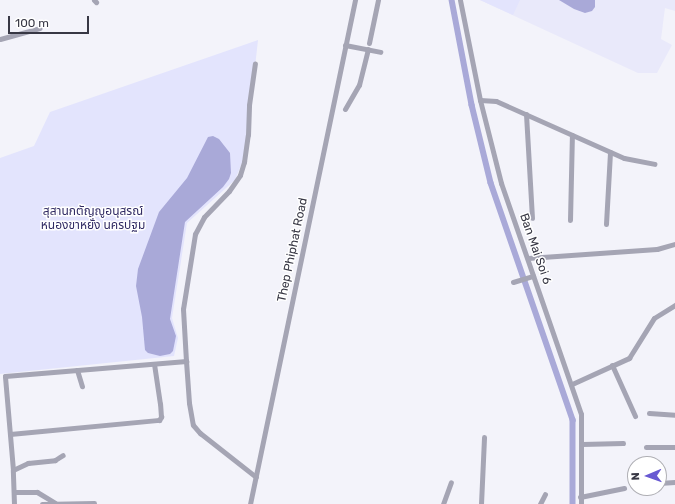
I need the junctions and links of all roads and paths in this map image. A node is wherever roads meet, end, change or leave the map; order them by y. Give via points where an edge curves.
1 (355, 0) edge
2 (378, 0) edge
3 (460, 0) edge
4 (40, 28) dead end
5 (0, 39) edge
6 (369, 43) dead end
7 (346, 45) junction
8 (368, 49) junction
9 (380, 52) dead end
10 (254, 63) dead end
11 (480, 100) junction
12 (345, 109) dead end
13 (526, 114) junction
14 (572, 135) junction
15 (610, 152) junction
16 (654, 164) dead end
17 (532, 218) dead end
18 (570, 220) dead end
19 (606, 224) dead end
20 (675, 244) edge
21 (528, 258) junction
22 (531, 276) junction
23 (513, 282) dead end
24 (675, 305) edge
25 (186, 361) junction
26 (154, 364) junction
27 (612, 365) junction
28 (77, 370) junction
29 (2, 376) edge
30 (572, 384) junction
31 (82, 386) dead end
32 (650, 413) dead end
33 (675, 415) edge
34 (635, 416) dead end
35 (10, 434) junction
36 (484, 437) dead end
37 (624, 443) dead end
38 (582, 444) junction
39 (646, 447) dead end
40 (675, 447) edge
41 (63, 455) dead end
42 (13, 470) junction
43 (256, 477) junction
44 (451, 482) dead end
45 (624, 488) dead end
46 (14, 492) junction
47 (545, 494) dead end
48 (580, 497) junction
49 (94, 503) edge
50 (14, 504) edge
51 (42, 504) edge
52 (56, 504) edge
53 (250, 504) edge
54 (443, 504) edge
55 (481, 504) edge
56 (540, 504) edge
57 (581, 504) edge

1 - 7 street, Thep Phiphat Road
2 - 6 street
3 - 11 street, Ban Mai Soi 6
4 - 5 street
7 - 8 street
7 - 43 street, Thep Phiphat Road
8 - 9 street
8 - 12 street via 359,85
10 - 25 street via 247,142 240,175 229,191 204,217 195,234 183,309
11 - 13 street via 496,101
11 - 21 street, Ban Mai Soi 6 via 501,183
13 - 14 street
13 - 17 street
14 - 15 street
14 - 18 street
15 - 16 street via 624,158
15 - 19 street
20 - 21 street via 657,249
21 - 22 street, Ban Mai Soi 6
22 - 23 street
22 - 30 street, Ban Mai Soi 6
24 - 27 street via 654,318 629,358
25 - 26 street
25 - 43 street via 189,408 193,425
26 - 28 street
26 - 35 street via 160,404 159,420
27 - 30 street
27 - 34 street
28 - 29 street
28 - 31 street
29 - 35 street
30 - 38 street, Ban Mai Soi 6 via 581,414
32 - 33 street
35 - 42 street
36 - 55 street
37 - 38 street
38 - 48 street, Ban Mai Soi 6
39 - 40 street
41 - 42 street via 55,460 28,463
42 - 46 street
43 - 53 street, Thep Phiphat Road
44 - 54 street
45 - 48 street
46 - 50 street
46 - 52 street via 37,492
47 - 56 street
48 - 57 street, Ban Mai Soi 6
49 - 52 street
51 - 52 street

